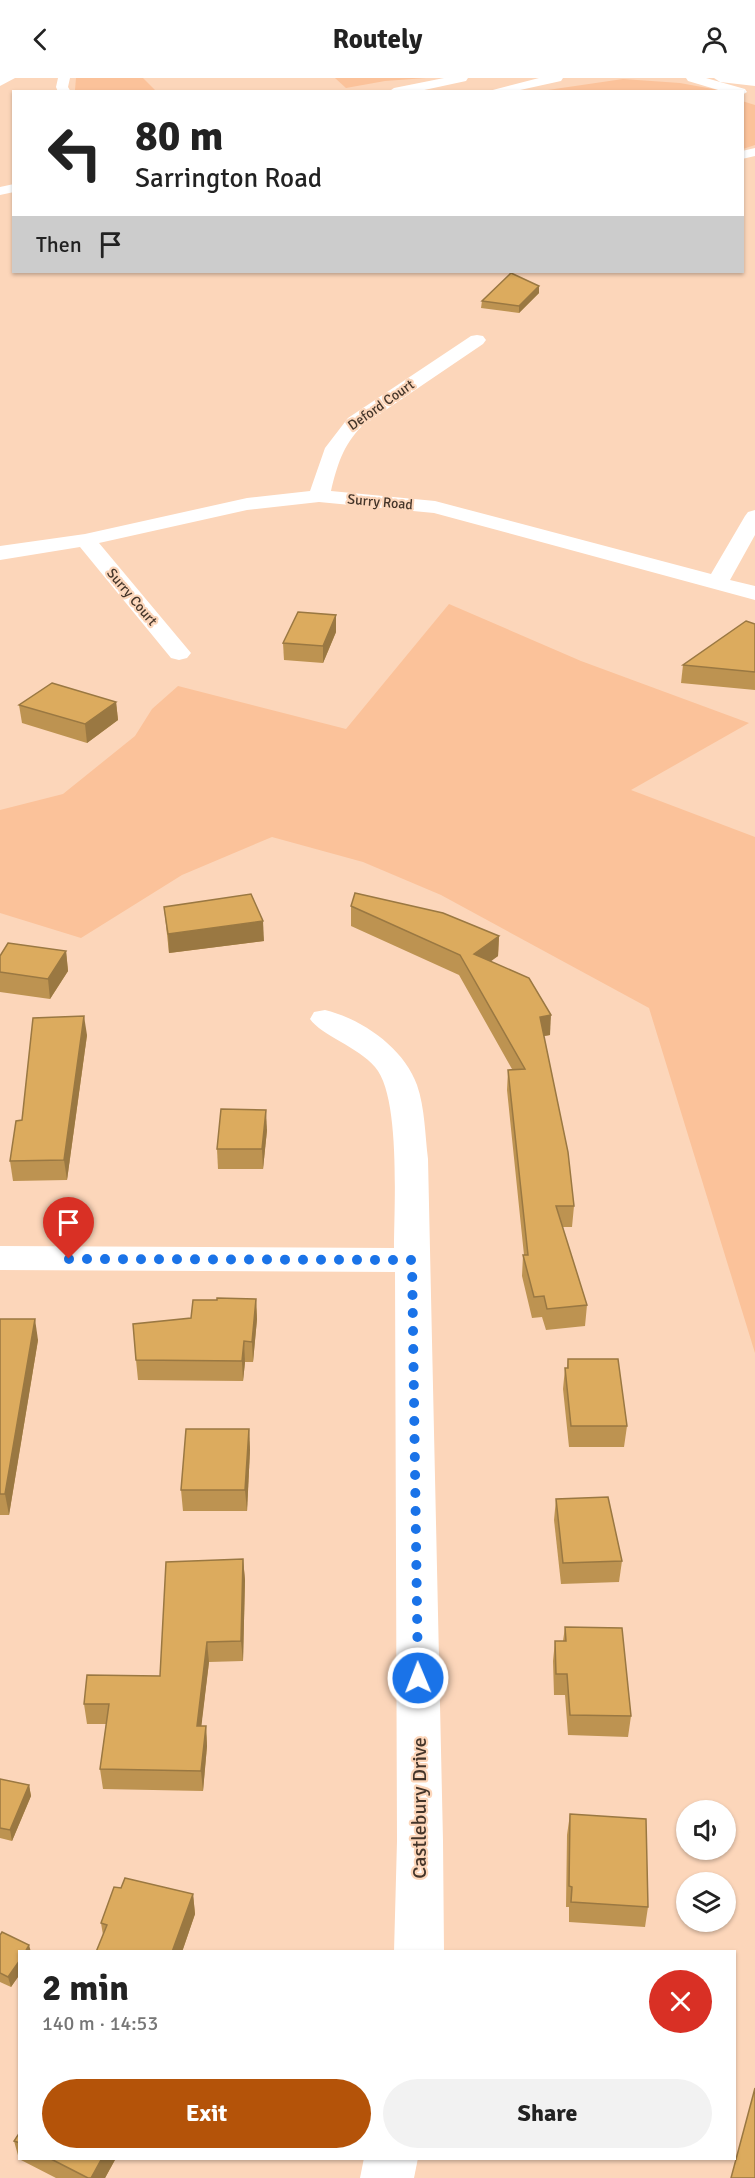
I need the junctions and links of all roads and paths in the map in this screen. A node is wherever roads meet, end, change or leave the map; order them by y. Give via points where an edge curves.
1 (9, 78) edge
2 (462, 78) edge
3 (557, 78) edge
4 (692, 78) edge
5 (720, 78) edge
6 (0, 82) edge
7 (404, 90) edge
8 (500, 90) edge
9 (523, 90) edge
10 (748, 90) edge
11 (477, 340) dead end
12 (319, 496) junction
13 (755, 516) edge
14 (85, 540) junction
15 (0, 553) edge
16 (718, 582) junction
17 (755, 593) edge
18 (179, 653) dead end
19 (325, 1019) dead end
20 (0, 1258) edge
21 (412, 1260) junction
22 (419, 1950) edge
23 (391, 2160) edge
24 (387, 2178) edge

1 - 6 main road
2 - 7 main road
3 - 8 main road
3 - 9 main road
4 - 10 main road
5 - 10 main road
11 - 12 main road, Deford Court via 354,422 332,448
12 - 14 main road, Surry Road via 247,504
12 - 16 main road, Surry Road via 435,507
13 - 16 main road
14 - 15 main road, Surry Road
14 - 18 main road, Surry Court
16 - 17 main road, Surry Road
19 - 21 main road, Castlebury Drive via 360,1037 387,1061 400,1084 411,1159
20 - 21 main road
21 - 22 main road, Castlebury Drive
23 - 24 main road

